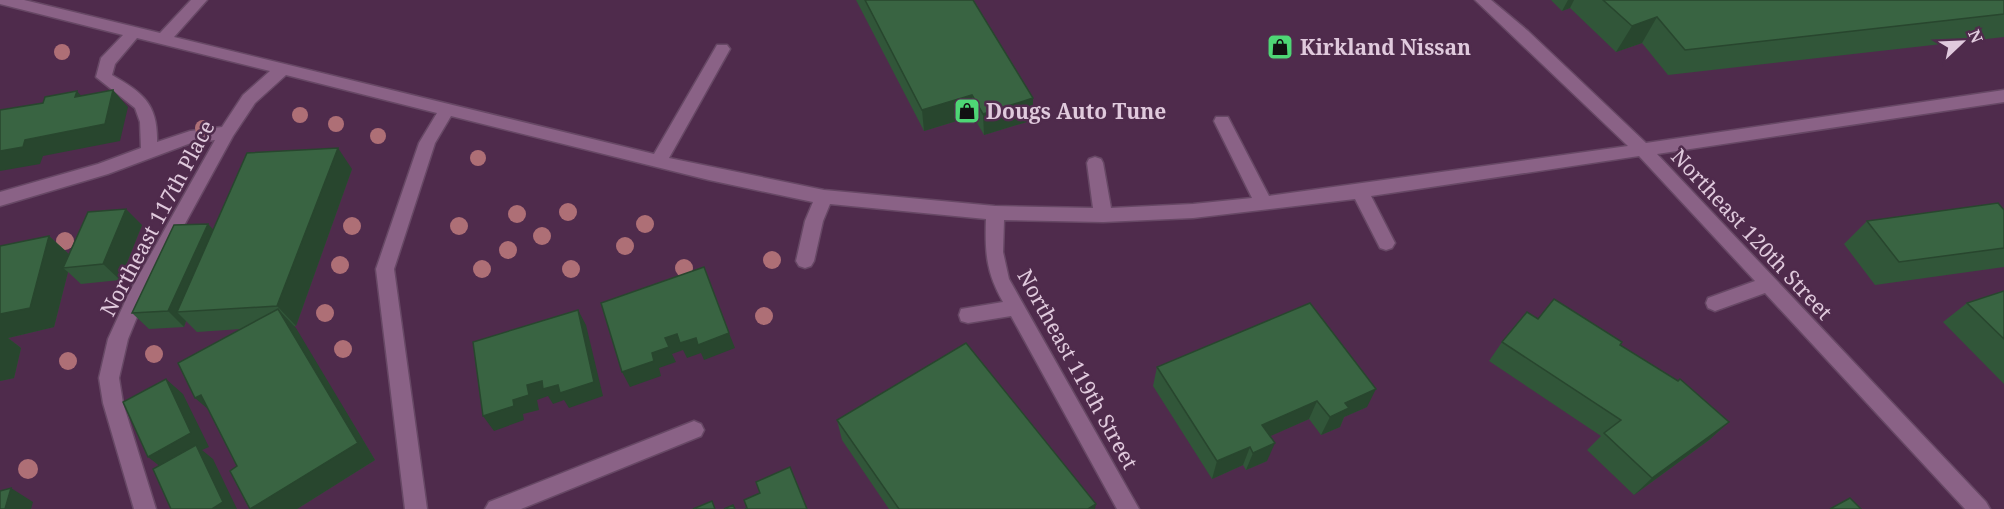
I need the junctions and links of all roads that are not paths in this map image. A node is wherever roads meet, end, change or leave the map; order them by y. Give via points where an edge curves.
1 (200, 0) edge
2 (1482, 0) edge
3 (9, 1) edge
4 (0, 15) edge
5 (134, 32) junction
6 (162, 40) junction
7 (722, 50) dead end
8 (283, 69) junction
9 (2004, 96) edge
10 (447, 110) junction
11 (1222, 122) dead end
12 (227, 133) junction
13 (149, 151) junction
14 (1644, 151) junction
15 (658, 162) junction
16 (1095, 163) dead end
17 (1360, 191) junction
18 (824, 197) junction
19 (0, 200) edge
20 (1264, 204) junction
21 (995, 213) junction
22 (1103, 214) junction
23 (1386, 243) dead end
24 (805, 261) dead end
25 (1769, 284) junction
26 (1715, 303) dead end
27 (1015, 308) junction
28 (968, 315) dead end
29 (694, 430) dead end
30 (145, 509) edge
31 (416, 509) edge
32 (496, 509) edge
33 (1128, 509) edge
34 (1979, 509) edge

1 - 6 street
2 - 14 street, Northeast 120th Street
3 - 4 street
3 - 5 street
5 - 6 street
5 - 13 street via 107,62 104,77 137,97 147,114
6 - 8 street
7 - 15 street
8 - 10 street
8 - 12 street, Northeast 117th Place via 249,99
9 - 14 street
10 - 15 street
10 - 31 street via 427,142 385,269
11 - 20 street
12 - 13 street via 190,137
12 - 30 street, Northeast 117th Place via 138,293 118,339 109,378
13 - 19 street
14 - 17 street
14 - 25 street, Northeast 120th Street
15 - 18 street
16 - 22 street
17 - 20 street
17 - 23 street
18 - 21 street
18 - 24 street
20 - 22 street
21 - 22 street
21 - 27 street, Northeast 119th Street via 994,252 1000,280
25 - 26 street
25 - 34 street, Northeast 120th Street
27 - 28 street
27 - 33 street, Northeast 119th Street
29 - 32 street

